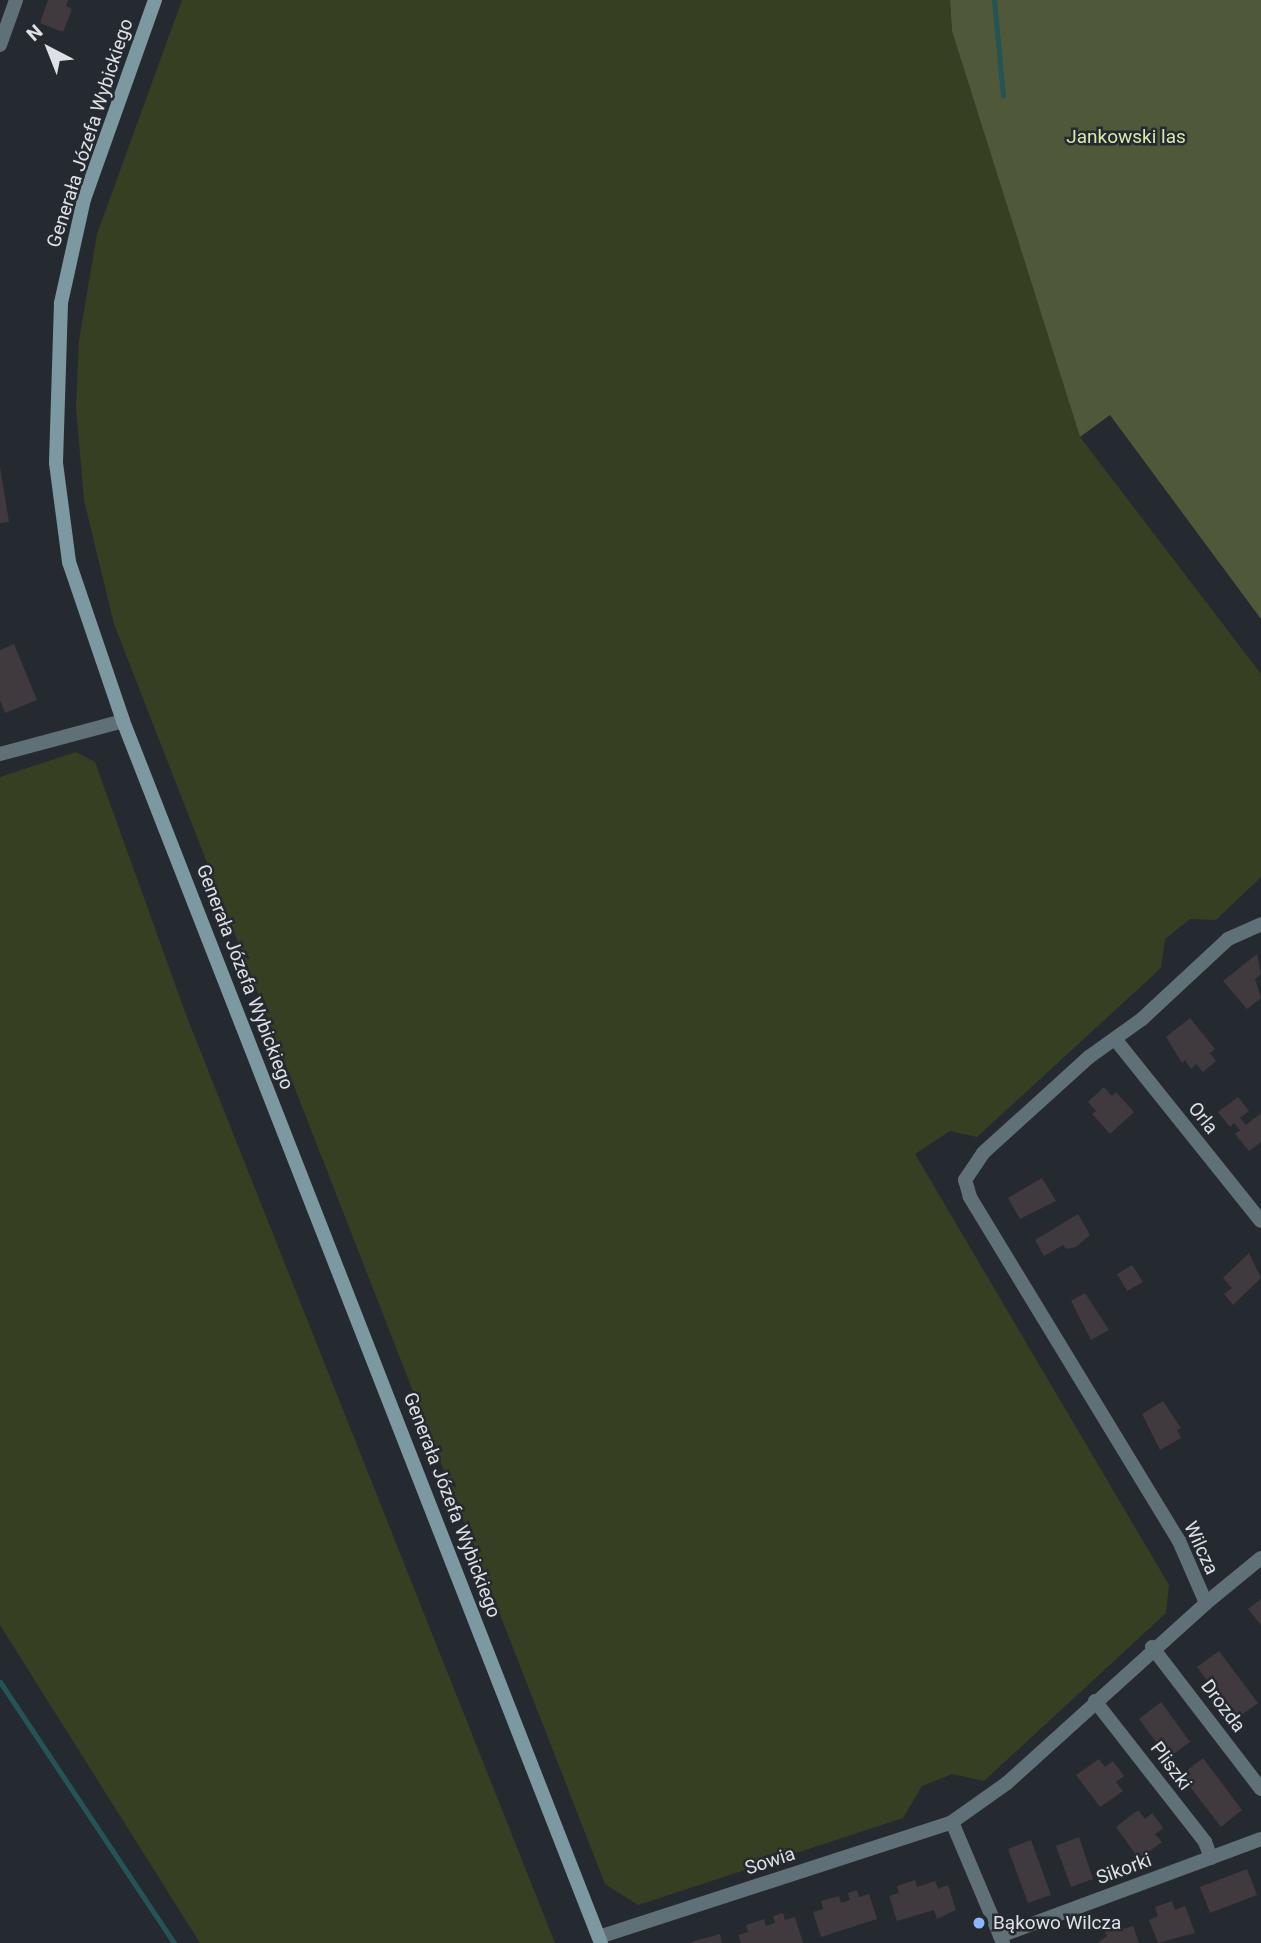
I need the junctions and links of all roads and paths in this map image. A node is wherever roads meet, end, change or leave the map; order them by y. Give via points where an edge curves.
1 (16, 0) edge
2 (155, 0) edge
3 (0, 45) edge
4 (123, 721) junction
5 (0, 754) edge
6 (1261, 924) edge
7 (1115, 1039) junction
8 (1261, 1221) edge
9 (1261, 1558) edge
10 (1206, 1602) junction
11 (1152, 1647) junction
12 (1095, 1700) junction
13 (1261, 1789) edge
14 (952, 1822) junction
15 (1261, 1839) edge
16 (1212, 1858) junction
17 (1001, 1939) edge
18 (600, 1940) edge

1 - 3 street
2 - 4 main road, Generała Józefa Wybickiego via 85,199 69,256 57,346 56,463 67,551
4 - 5 street
4 - 18 main road, Generała Józefa Wybickiego
6 - 7 street via 1228,939
7 - 8 street, Orla
7 - 10 street, Wilcza via 983,1153 965,1180 970,1197 1172,1529
9 - 10 street
10 - 11 street, Wilcza
11 - 12 street, Wilcza
11 - 13 street, Drozda
12 - 14 street, Wilcza via 1007,1783
12 - 16 street, Pliszki via 1205,1842
14 - 17 street
14 - 18 street, Sowia
15 - 16 street, Sikorki
16 - 17 street, Sikorki

